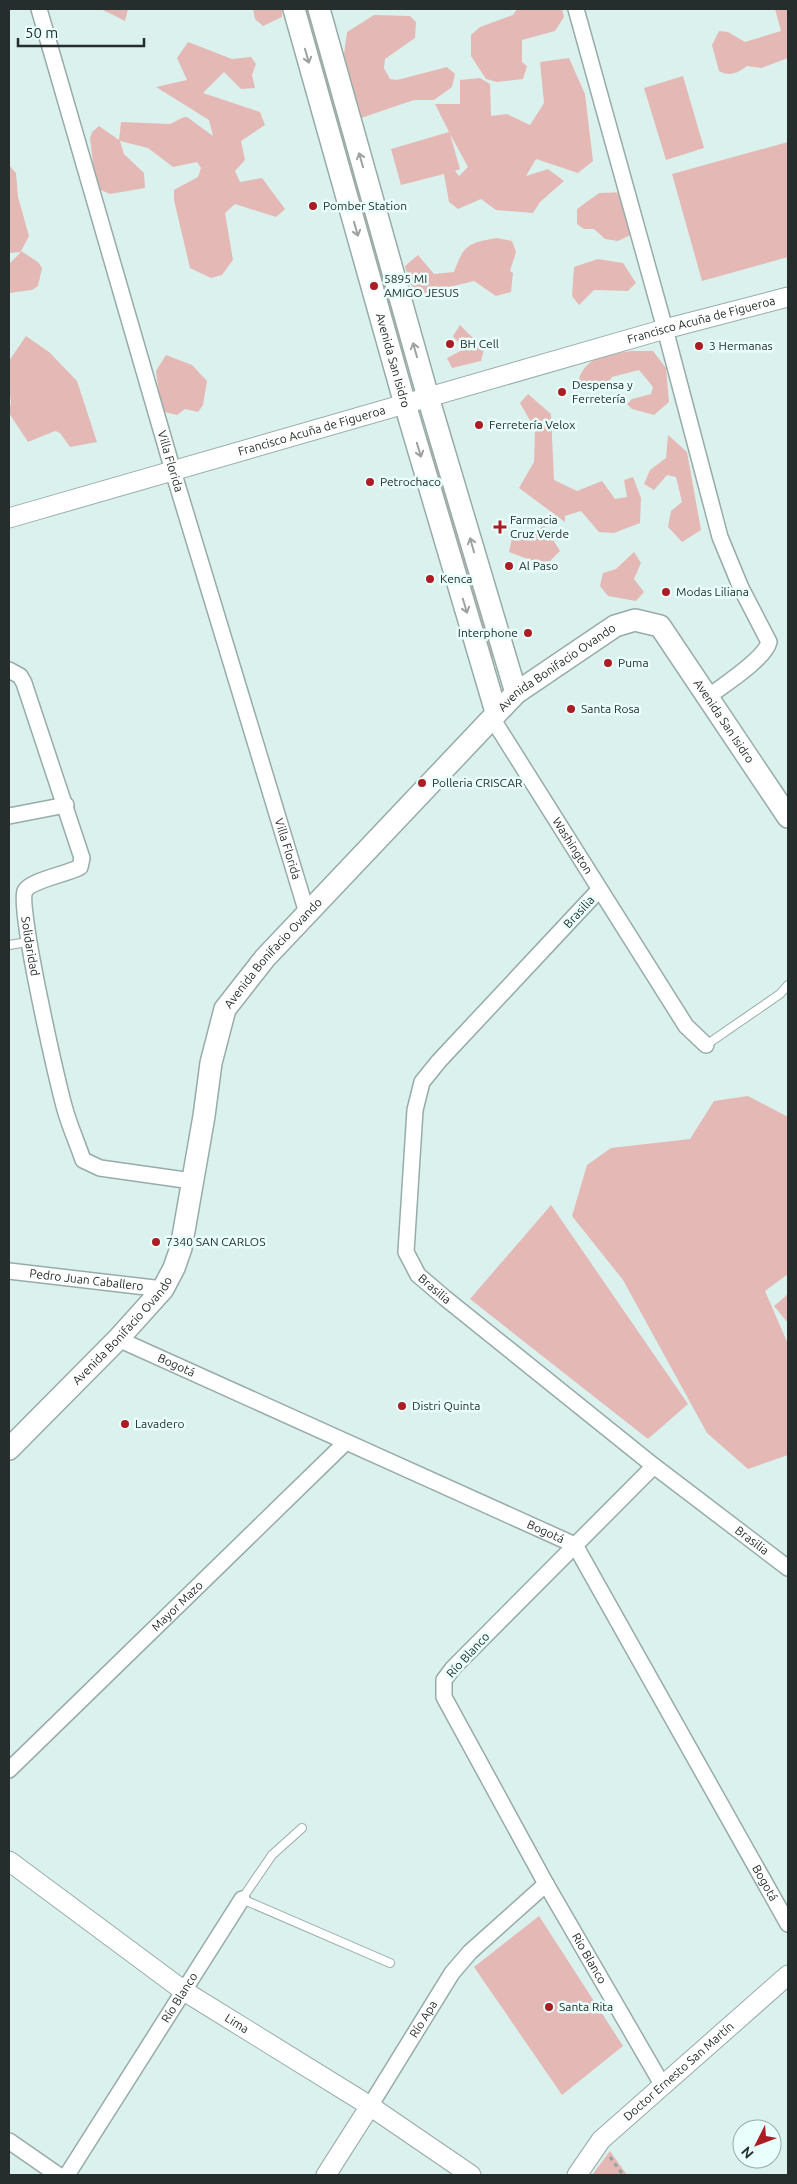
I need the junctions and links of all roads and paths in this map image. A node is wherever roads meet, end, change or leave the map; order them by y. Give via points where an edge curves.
1 (39, 9) edge
2 (294, 9) edge
3 (319, 9) edge
4 (576, 9) edge
5 (788, 297) edge
6 (665, 330) junction
7 (428, 397) junction
8 (405, 404) junction
9 (172, 471) junction
10 (9, 518) edge
11 (660, 626) joint
12 (9, 670) edge
13 (516, 692) junction
14 (708, 697) junction
15 (494, 715) junction
16 (66, 805) junction
17 (9, 816) edge
18 (788, 817) edge
19 (599, 890) junction
20 (307, 913) junction
21 (28, 942) junction
22 (9, 945) edge
23 (788, 985) edge
24 (706, 1045) joint
25 (192, 1181) junction
26 (9, 1271) edge
27 (163, 1289) junction
28 (118, 1339) junction
29 (346, 1442) junction
30 (9, 1449) edge
31 (654, 1466) junction
32 (575, 1545) junction
33 (788, 1568) edge
34 (9, 1770) edge
35 (302, 1828) dead end
36 (9, 1861) edge
37 (546, 1884) junction
38 (242, 1899) junction
39 (788, 1924) edge
40 (390, 1963) dead end
41 (788, 1975) edge
42 (184, 1991) junction
43 (663, 2086) junction
44 (370, 2106) junction
45 (9, 2141) edge
46 (605, 2163) dead end
47 (58, 2175) edge
48 (67, 2175) edge
49 (326, 2175) edge
50 (471, 2175) edge
51 (577, 2175) edge
52 (623, 2175) edge

1 - 9 street, Villa Florida
2 -> 8 main road, Avenida San Isidro
7 -> 3 main road, Avenida San Isidro
4 - 6 street
5 - 6 street, Francisco Acuña de Figueroa
6 - 7 street, Francisco Acuña de Figueroa
6 - 14 street via 720,537 741,588 769,642 766,650 755,660
7 - 8 street, Francisco Acuña de Figueroa
13 -> 7 main road, Avenida San Isidro
8 - 9 street, Francisco Acuña de Figueroa
8 -> 15 main road, Avenida San Isidro
9 - 10 street, Francisco Acuña de Figueroa
9 - 20 street, Villa Florida
11 - 13 main road, Avenida Bonifacio Ovando via 635,620 615,626
11 - 14 main road, Avenida San Isidro
12 - 16 street, Solidaridad via 20,676 24,683
13 - 15 main road, Avenida Bonifacio Ovando
14 - 18 main road, Avenida San Isidro
15 - 19 street, Washington
15 - 20 main road, Avenida Bonifacio Ovando
16 - 17 street
16 - 21 street, Solidaridad via 82,858 80,867 25,889 23,899
19 - 24 street, Washington via 686,1026
19 - 31 street, Brasilia via 422,1082 415,1110 406,1252 418,1275
20 - 25 main road, Avenida Bonifacio Ovando via 265,958 225,1009 211,1063
21 - 22 lane
21 - 25 street, Solidaridad via 64,1107 83,1160 100,1168
23 - 24 lane via 780,994
25 - 27 main road, Avenida Bonifacio Ovando via 180,1248
26 - 27 street, Pedro Juan Caballero
27 - 28 main road, Avenida Bonifacio Ovando
28 - 29 street, Bogotá
28 - 30 main road, Avenida Bonifacio Ovando
29 - 32 street, Bogotá
29 - 34 street, Mayor Mazo
31 - 32 street, Río Blanco
31 - 33 street, Brasilia
32 - 37 street, Río Blanco via 444,1680 444,1697
32 - 39 street, Bogotá
35 - 38 lane, Río Blanco via 272,1855
36 - 42 street, Lima
37 - 43 street, Rio Blanco
37 - 44 street, Río Apa via 470,1952 452,1973
38 - 40 lane
38 - 42 street, Río Blanco
41 - 43 street, Doctor Ernesto San Martín
42 - 44 street, Lima
42 - 48 street, Río Blanco
43 - 51 street, Doctor Ernesto San Martín via 601,2140
44 - 49 street, Río Apa
44 - 50 street, Lima
45 - 47 street
46 - 52 path via 610,2156

